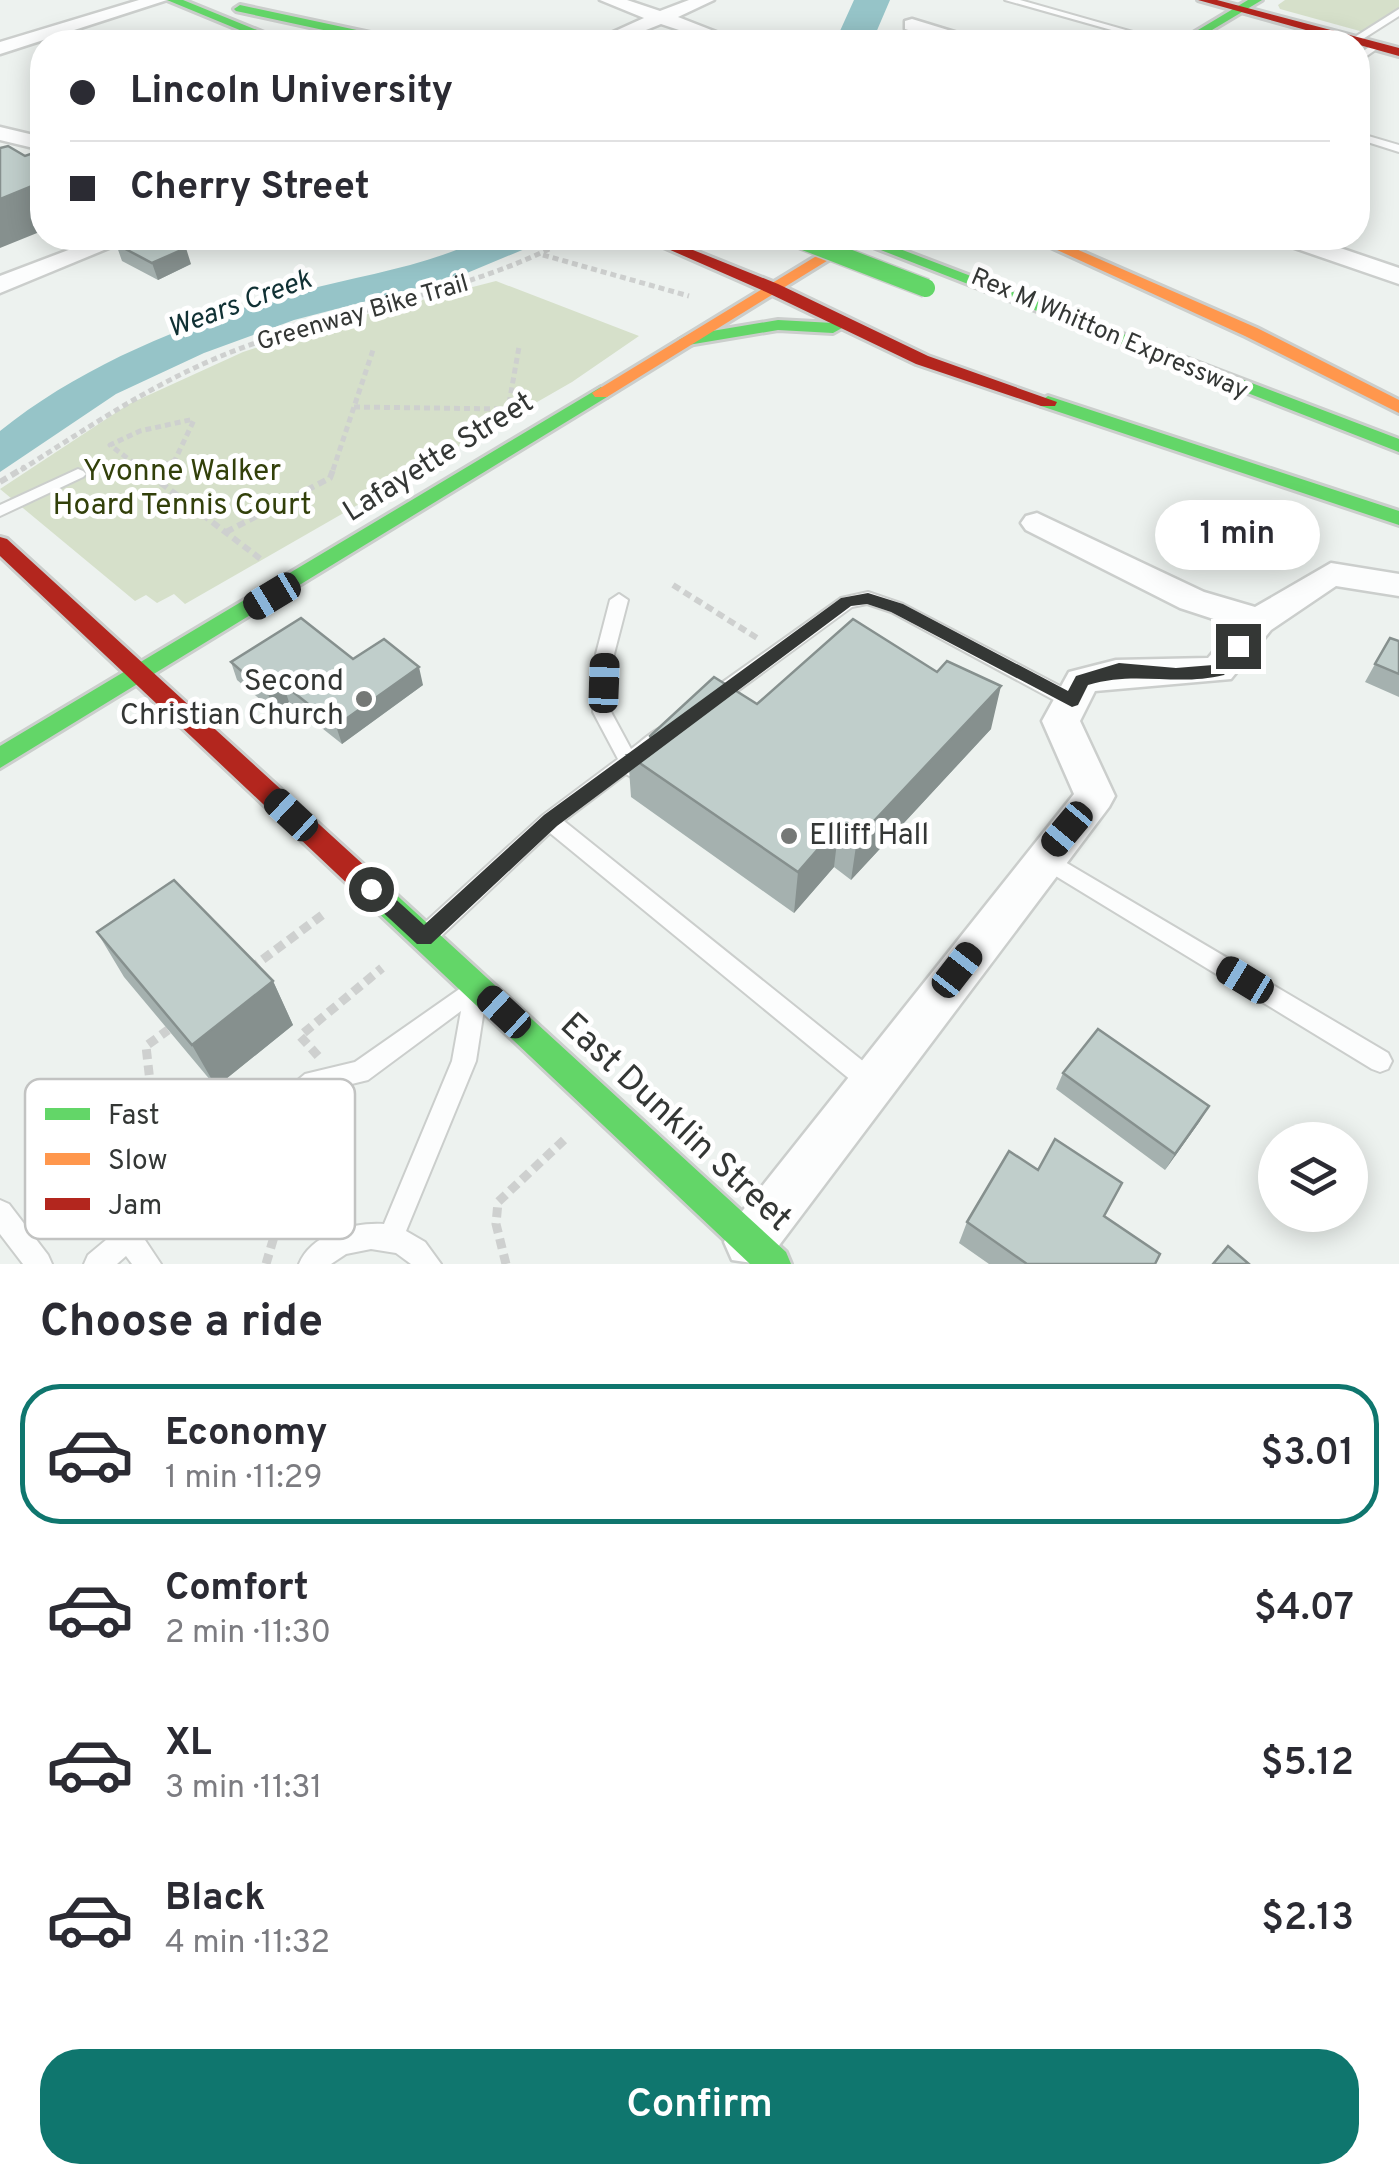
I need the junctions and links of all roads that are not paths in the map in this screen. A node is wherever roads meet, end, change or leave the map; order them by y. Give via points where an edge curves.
1 (158, 0) edge
2 (173, 0) edge
3 (610, 0) edge
4 (705, 0) edge
5 (1010, 0) edge
6 (1204, 0) edge
7 (229, 4) edge
8 (1248, 5) edge
9 (1399, 12) edge
10 (661, 18) junction
11 (912, 25) dead end
12 (59, 30) edge
13 (249, 30) edge
14 (299, 30) edge
15 (342, 30) edge
16 (630, 30) edge
17 (696, 30) edge
18 (928, 30) edge
19 (1119, 30) edge
20 (1205, 30) edge
21 (1315, 30) edge
22 (30, 39) edge
23 (1370, 41) edge
24 (0, 48) edge
25 (1370, 49) edge
26 (1399, 52) edge
27 (0, 133) edge
28 (1370, 140) edge
29 (30, 141) edge
30 (1399, 149) edge
31 (91, 250) edge
32 (670, 250) edge
33 (681, 250) edge
34 (827, 250) edge
35 (837, 250) edge
36 (890, 250) edge
37 (1068, 250) edge
38 (1324, 250) edge
39 (1399, 276) edge
40 (0, 285) edge
41 (772, 288) junction
42 (981, 311) dead end
43 (862, 334) junction
44 (688, 340) junction
45 (1399, 408) edge
46 (1399, 446) edge
47 (78, 474) dead end
48 (0, 511) edge
49 (1399, 518) edge
50 (1038, 523) dead end
51 (0, 544) edge
52 (1399, 585) edge
53 (619, 600) dead end
54 (1259, 620) junction
55 (140, 673) junction
56 (1072, 701) junction
57 (0, 758) edge
58 (628, 761) junction
59 (642, 787) edge
60 (550, 820) junction
61 (1043, 858) junction
62 (424, 938) junction
63 (476, 986) junction
64 (1380, 1061) dead end
65 (328, 1079) edge
66 (871, 1082) junction
67 (0, 1213) edge
68 (391, 1237) junction
69 (355, 1238) edge
70 (127, 1239) edge
71 (129, 1239) edge
72 (353, 1239) edge
73 (762, 1253) edge
74 (39, 1264) edge
75 (97, 1264) edge
76 (148, 1264) edge
77 (312, 1264) edge
78 (428, 1264) edge

1 - 12 street
2 - 13 main road
3 - 10 street
4 - 10 street
5 - 19 lane
6 - 8 main road
7 - 14 main road
7 - 15 main road
8 - 20 main road
8 - 21 main road
9 - 23 lane
10 - 16 street
10 - 17 street
11 - 18 street
22 - 24 street
25 - 26 main road
27 - 29 street
28 - 30 lane
31 - 40 street
32 - 44 main road via 699,271
33 - 41 main road
34 - 42 main road, Rex M Whitton Expressway, bridge
35 - 41 main road, Lafayette Street
36 - 46 main road, Rex M Whitton Expressway
37 - 45 main road
38 - 39 street
41 - 43 main road
41 - 44 main road, Lafayette Street
43 - 44 main road via 807,323 755,325
43 - 49 main road
44 - 55 main road, Lafayette Street
47 - 48 lane
50 - 54 street via 1192,600
51 - 55 main road, East Dunklin Street
52 - 54 street via 1331,574
53 - 58 lane via 605,654 602,712
54 - 56 street via 1218,670 1119,670 1082,681
55 - 57 main road, Lafayette Street
55 - 62 main road, East Dunklin Street
56 - 58 lane via 868,598 846,602
56 - 61 street via 1061,721 1095,796
58 - 59 lane
58 - 60 lane
60 - 62 lane
60 - 66 lane
61 - 64 lane
61 - 66 street
62 - 63 main road, East Dunklin Street
63 - 65 lane via 360,1072
63 - 68 lane via 464,1061
63 - 73 main road, East Dunklin Street
66 - 73 street
67 - 74 lane
68 - 69 lane
68 - 78 lane via 410,1244
70 - 75 lane
71 - 76 lane
72 - 77 lane

